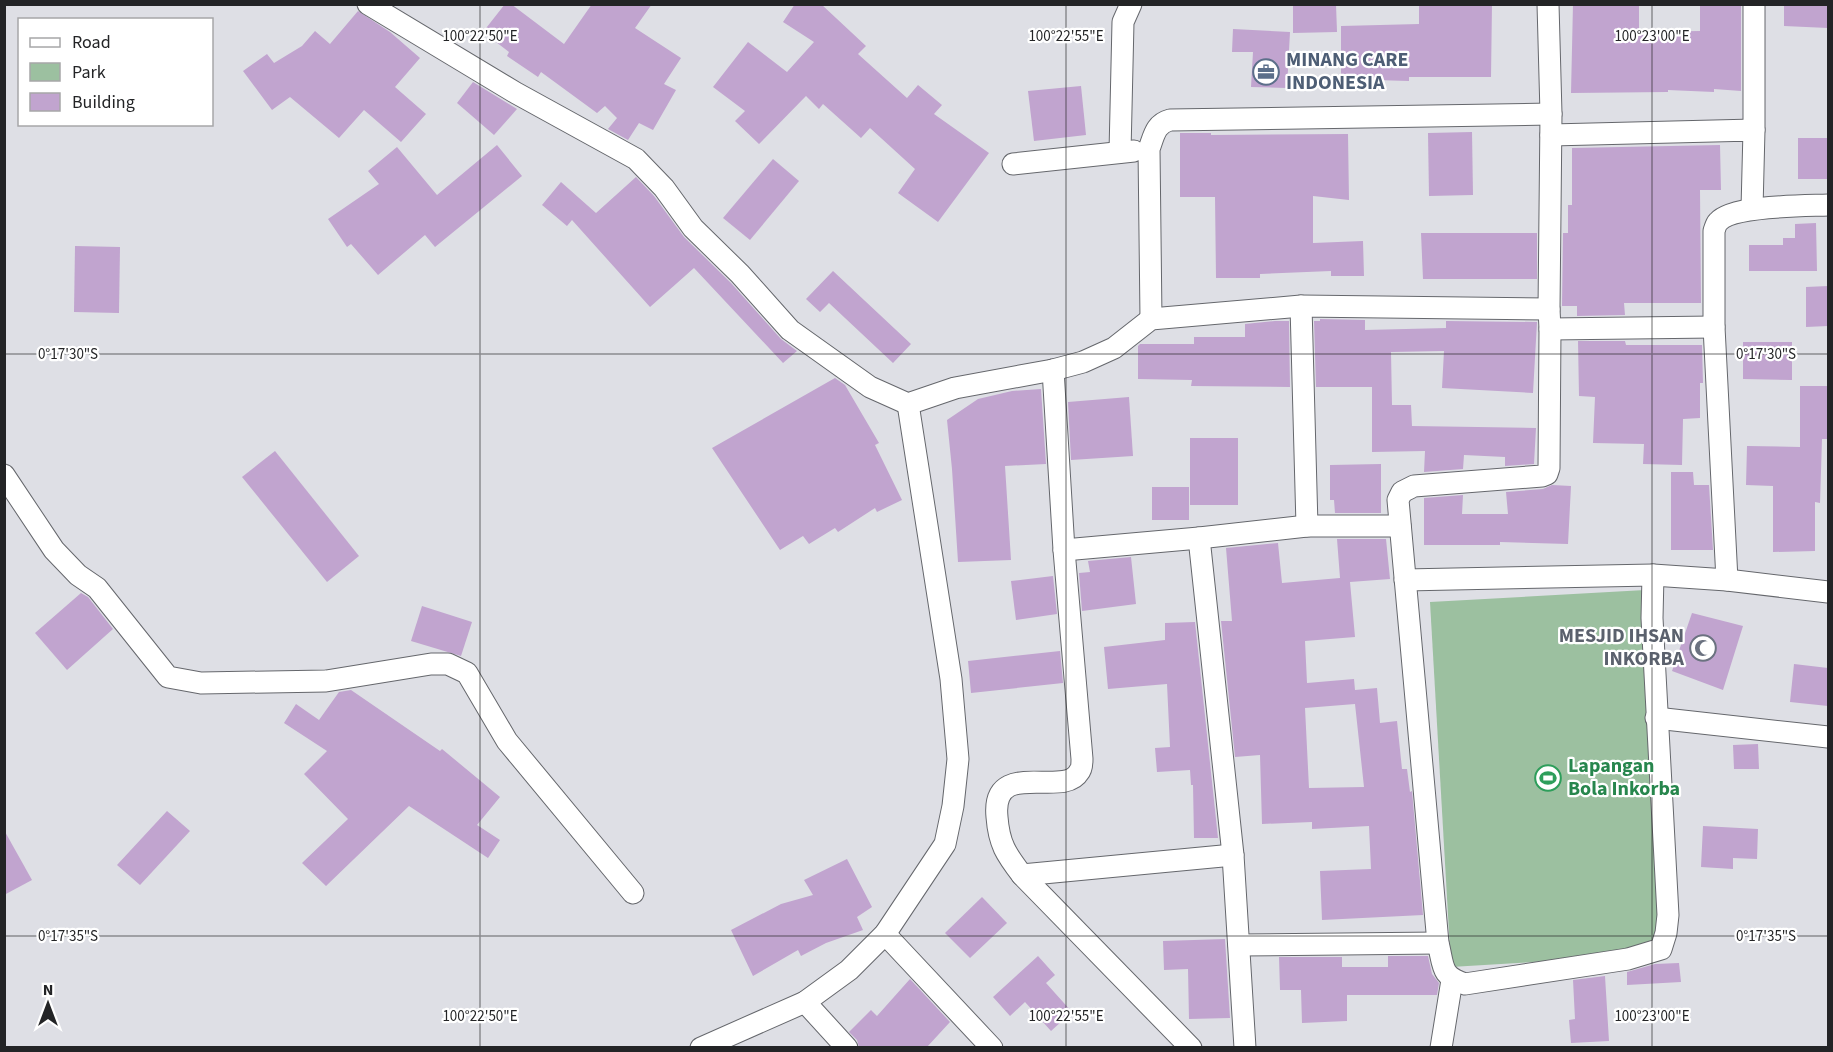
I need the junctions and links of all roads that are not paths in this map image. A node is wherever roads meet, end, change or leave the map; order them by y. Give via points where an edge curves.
1 (368, 4) edge
2 (1131, 4) edge
3 (1548, 4) edge
4 (1754, 4) edge
5 (1551, 125) junction
6 (1754, 130) junction
7 (1149, 149) junction
8 (1120, 152) junction
9 (1013, 164) dead end
10 (1828, 205) edge
11 (1752, 209) junction
12 (1301, 306) junction
13 (1151, 319) junction
14 (1549, 319) junction
15 (1714, 327) junction
16 (1053, 370) junction
17 (908, 404) junction
18 (4, 474) edge
19 (1307, 526) junction
20 (1400, 526) junction
21 (1199, 538) junction
22 (1064, 550) junction
23 (1653, 575) junction
24 (1405, 580) junction
25 (1727, 580) junction
26 (1828, 592) edge
27 (1656, 718) junction
28 (1828, 737) edge
29 (1233, 855) junction
30 (1022, 875) junction
31 (633, 894) dead end
32 (885, 934) junction
33 (1438, 943) junction
34 (1239, 945) junction
35 (1452, 980) junction
36 (805, 1002) junction
37 (701, 1047) edge
38 (848, 1047) edge
39 (992, 1047) edge
40 (1191, 1047) edge
41 (1245, 1047) edge
42 (1441, 1047) edge

1 - 17 street via 636,159 693,228 790,330 870,387
2 - 8 street via 1122,22
3 - 5 street
4 - 6 street
5 - 6 street
5 - 7 street via 1170,120 1157,126
5 - 14 street
6 - 11 street
7 - 8 street
7 - 13 street
8 - 9 street
10 - 11 street
11 - 15 street via 1718,221 1714,231
12 - 13 street
12 - 14 street
12 - 19 street
13 - 16 street via 1114,348
14 - 15 street
14 - 20 street via 1547,474 1414,486 1402,492 1398,500
15 - 25 street
16 - 17 street via 955,388
16 - 22 street
17 - 32 street via 951,679 958,759 945,844
18 - 31 street via 54,550 97,588 168,677 201,683 326,681 432,664 447,664 466,673 507,741
19 - 20 street
19 - 21 street
20 - 24 street
21 - 22 street
21 - 29 street
22 - 30 street via 1081,771 1066,780 1014,784 998,795 1001,843
23 - 24 street
23 - 25 street
23 - 27 street
24 - 33 street
25 - 26 street
27 - 28 street
27 - 35 street via 1668,915 1661,949 1628,959 1465,984
29 - 30 street
29 - 34 street
30 - 40 street
32 - 36 street via 849,970
32 - 39 street
33 - 34 street
33 - 35 street via 1446,973
34 - 41 street
35 - 42 street
36 - 37 street
36 - 38 street

